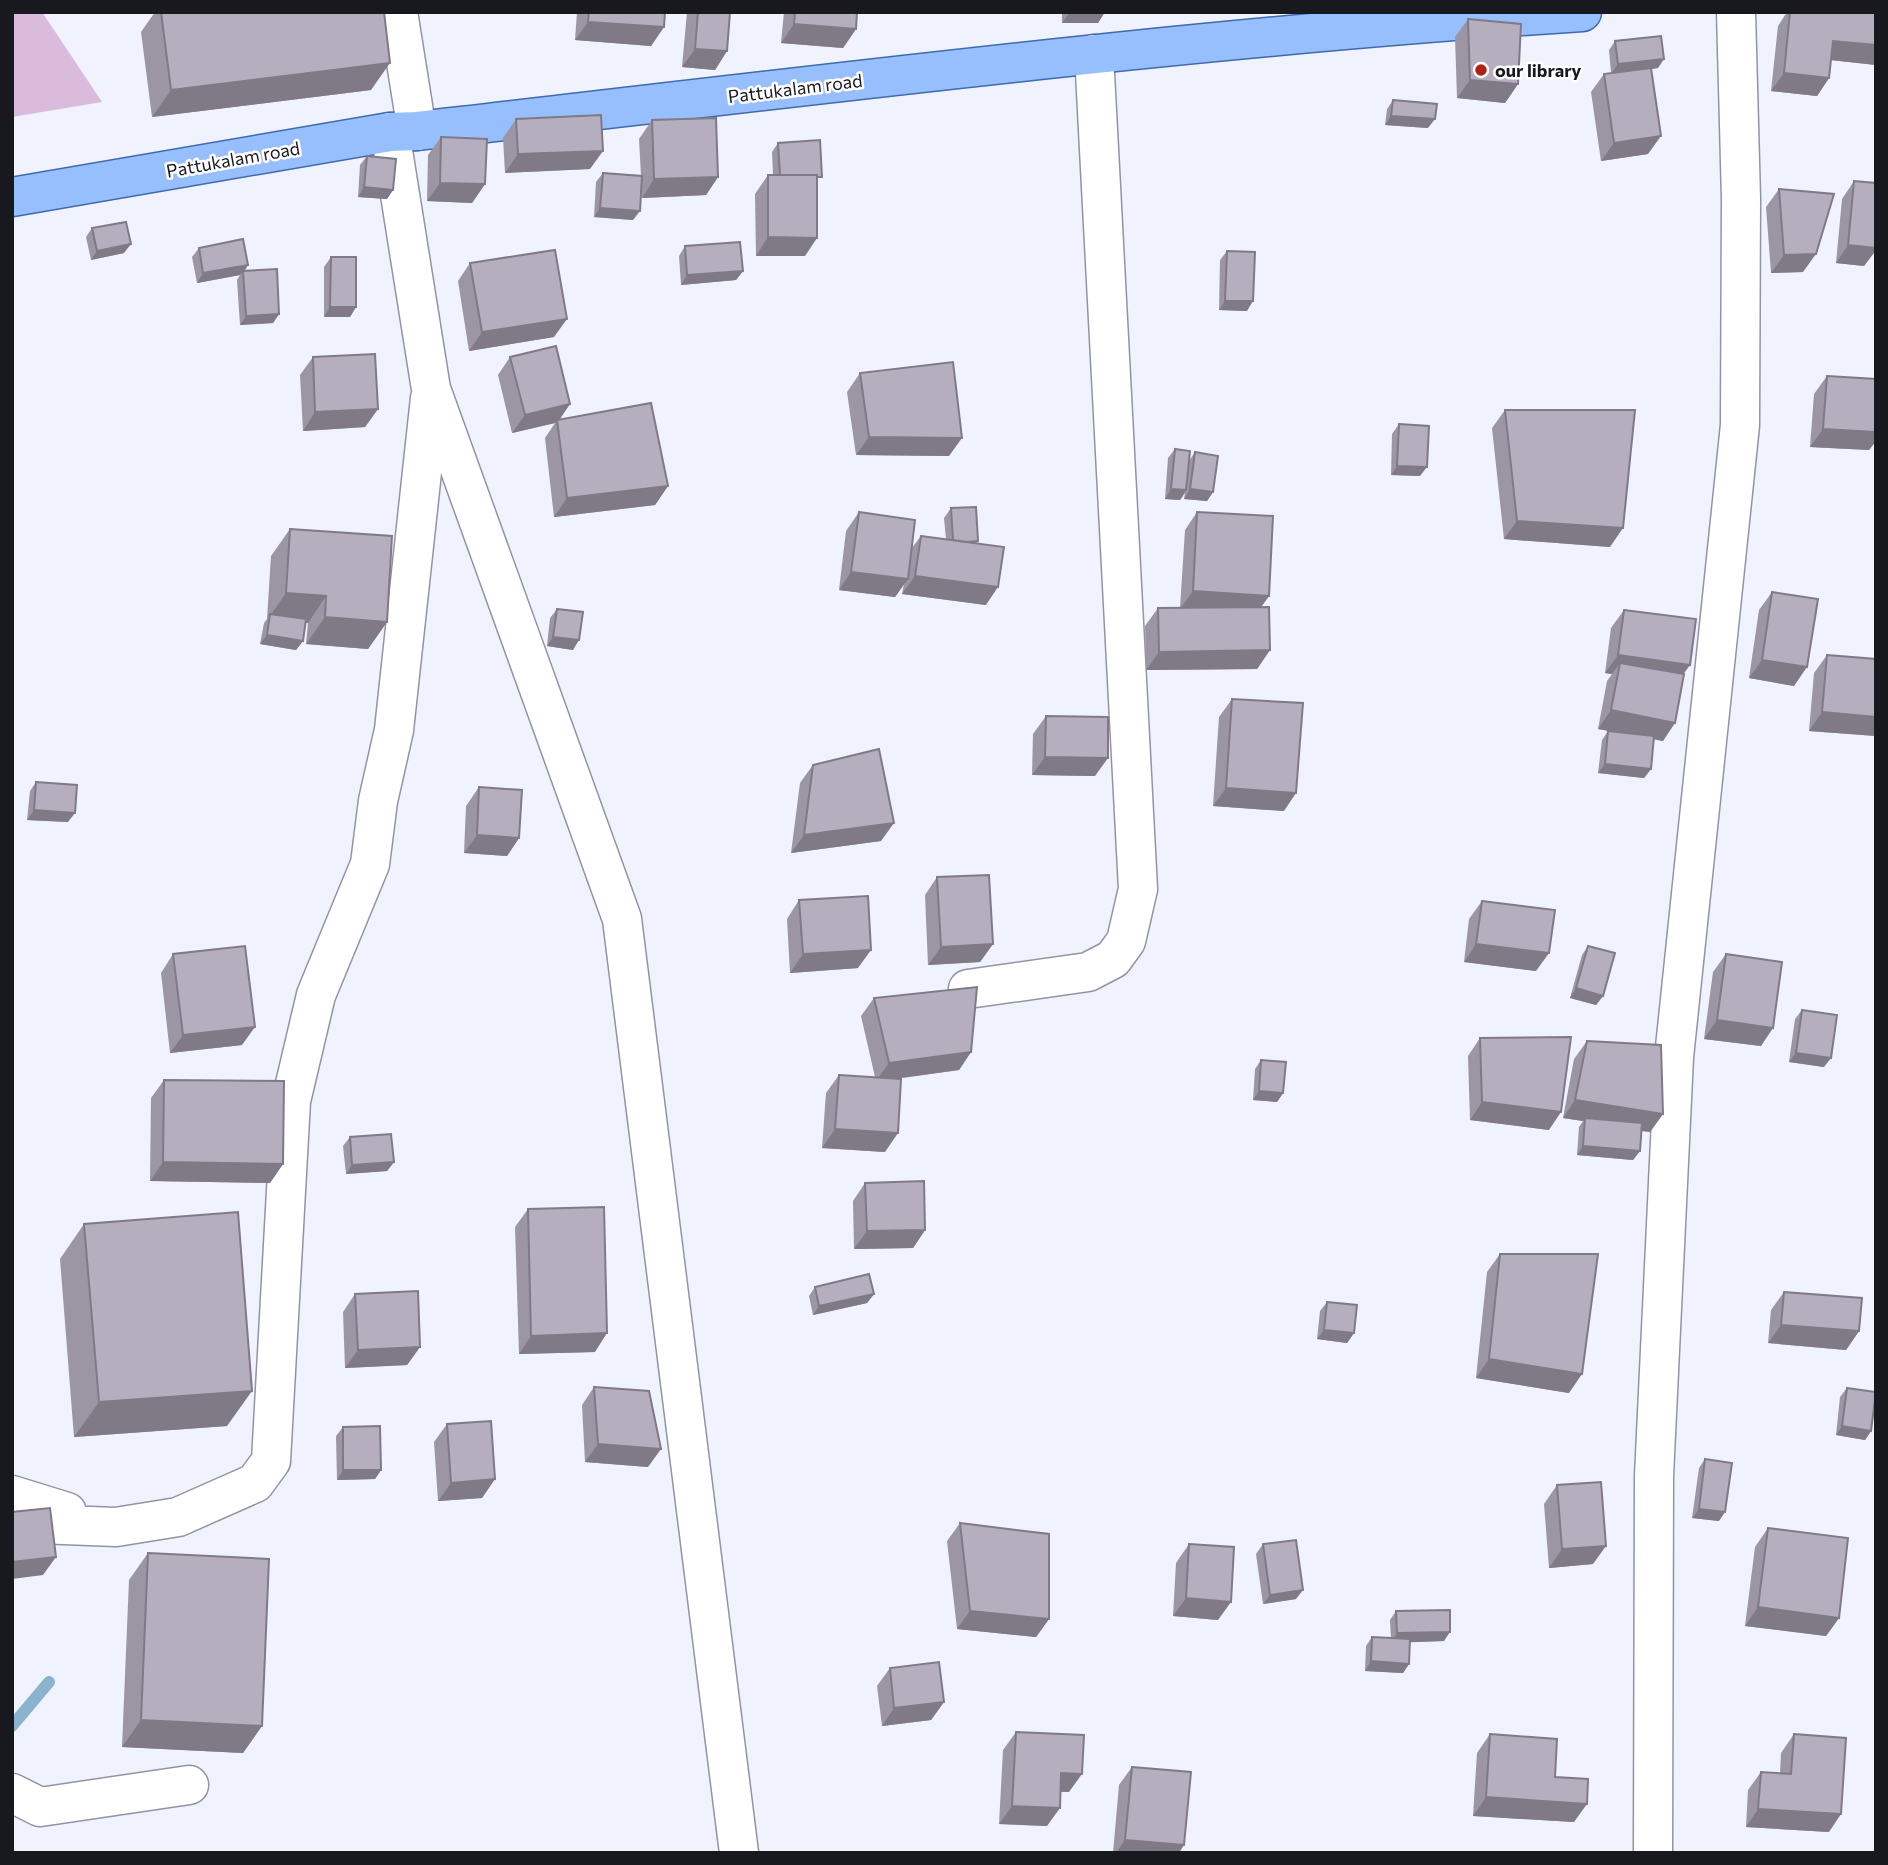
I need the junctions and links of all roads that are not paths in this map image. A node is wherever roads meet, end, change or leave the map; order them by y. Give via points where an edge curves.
1 (398, 12) edge
2 (1582, 12) edge
3 (1737, 12) edge
4 (1094, 54) junction
5 (403, 132) junction
6 (12, 197) edge
7 (431, 389) junction
8 (968, 989) edge
9 (12, 1495) edge
10 (12, 1523) edge
11 (116, 1527) junction
12 (189, 1785) dead end
13 (12, 1793) edge
14 (739, 1853) edge
15 (1653, 1853) edge

1 - 5 street
2 - 4 main road, Pattukalam road
3 - 15 street via 1740,425 1674,1057 1654,1476
4 - 5 main road, Pattukalam road
4 - 8 street via 1138,889 1126,941 1113,959 1088,972
5 - 6 main road, Pattukalam road
5 - 7 street
7 - 11 street via 394,730 370,864 316,995 291,1101 271,1461 255,1483 178,1517
7 - 14 street via 622,919
9 - 11 street
10 - 11 street
12 - 13 street via 40,1807

